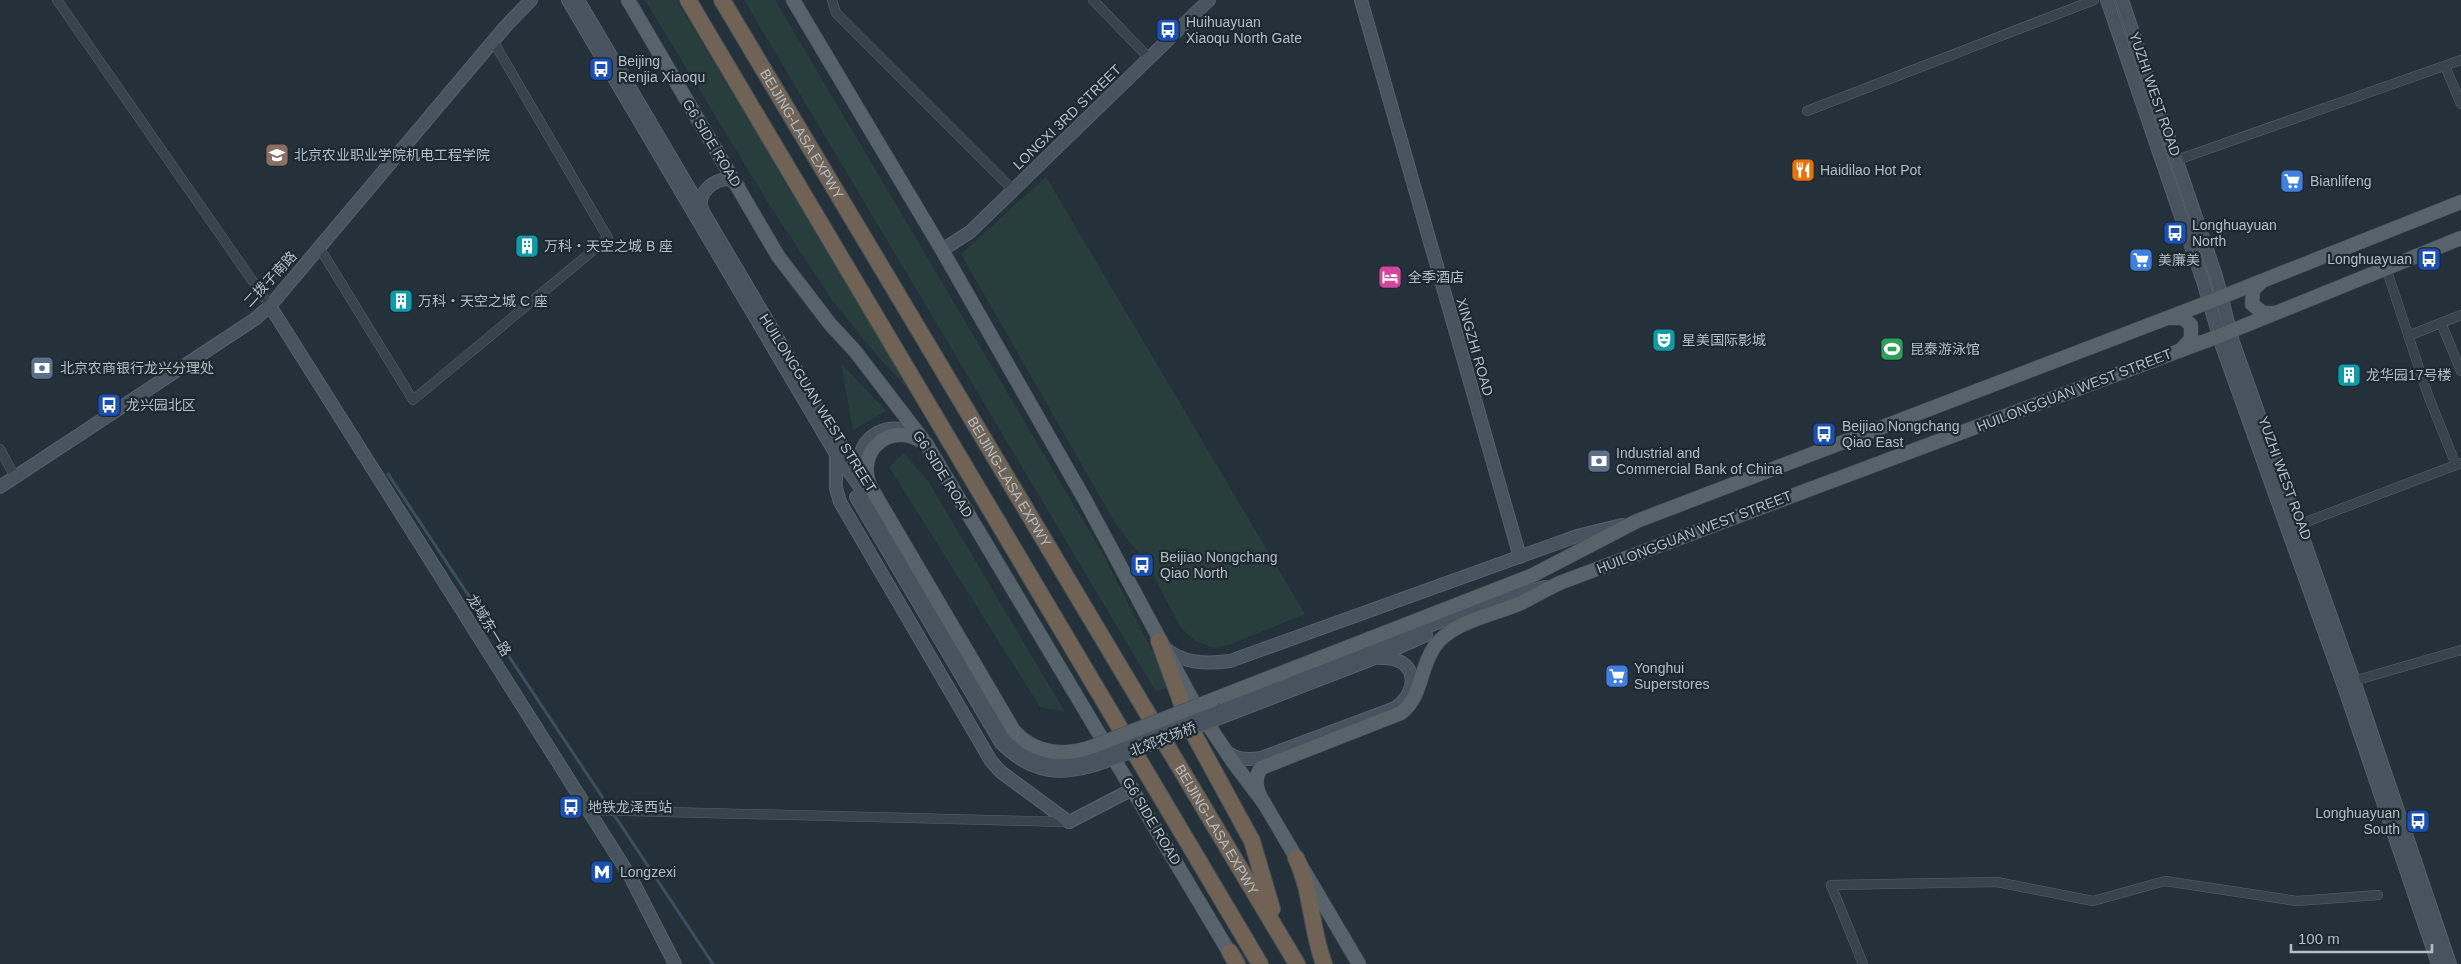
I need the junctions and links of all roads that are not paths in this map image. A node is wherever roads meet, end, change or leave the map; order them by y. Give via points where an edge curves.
1 (57, 0) edge
2 (568, 0) edge
3 (578, 0) edge
4 (628, 0) edge
5 (688, 0) edge
6 (722, 0) edge
7 (793, 0) edge
8 (832, 0) edge
9 (1093, 0) edge
10 (1209, 0) edge
11 (1361, 0) edge
12 (2094, 0) edge
13 (2107, 0) edge
14 (2122, 0) edge
15 (531, 2) edge
16 (493, 41) junction
17 (1149, 58) junction
18 (2461, 60) edge
19 (2445, 66) junction
20 (2461, 104) edge
21 (1808, 110) dead end
22 (2177, 160) junction
23 (739, 186) junction
24 (1013, 190) junction
25 (2461, 202) edge
26 (702, 210) junction
27 (2461, 238) edge
28 (319, 247) junction
29 (942, 250) junction
30 (2386, 268) junction
31 (2265, 280) junction
32 (2215, 300) junction
33 (270, 306) junction
34 (2278, 312) junction
35 (2461, 315) edge
36 (2165, 319) junction
37 (2442, 323) junction
38 (2225, 334) junction
39 (2408, 336) junction
40 (2176, 352) junction
41 (2461, 371) edge
42 (927, 445) junction
43 (0, 449) edge
44 (836, 454) junction
45 (2459, 464) edge
46 (862, 474) junction
47 (15, 477) junction
48 (870, 486) junction
49 (0, 487) edge
50 (1637, 521) junction
51 (2298, 525) junction
52 (1520, 557) junction
53 (1562, 582) junction
54 (1543, 588) junction
55 (1159, 641) junction
56 (2461, 650) edge
57 (1375, 658) junction
58 (2348, 683) junction
59 (1217, 708) junction
60 (1223, 747) junction
61 (1099, 754) junction
62 (1133, 789) junction
63 (1264, 803) junction
64 (588, 810) junction
65 (1069, 822) junction
66 (1296, 858) junction
67 (2378, 895) dead end
68 (1278, 931) junction
69 (1234, 960) edge
70 (675, 964) edge
71 (1260, 964) edge
72 (1297, 964) edge
73 (1324, 964) edge
74 (1359, 964) edge
75 (1863, 964) edge
76 (2438, 964) edge
77 (2450, 964) edge

1 - 33 street
2 - 44 street, HUILONGGUAN WEST STREET
3 - 26 street, HUILONGGUAN WEST STREET
4 - 23 main road, G6 SIDE ROAD
5 - 71 highway
6 - 68 highway, BEIJING-LASA EXPWY
7 - 29 main road
8 - 24 street via 836,13
9 - 17 street
10 - 17 street, LONGXI 3RD STREET
11 - 52 street, XINGZHI ROAD
12 - 21 street
13 - 32 street, YUZHI WEST ROAD
14 - 22 street, YUZHI WEST ROAD
15 - 16 street, 二拨子南路
16 - 28 street, 二拨子南路
16 - 28 street via 608,238 413,400
17 - 24 street, LONGXI 3RD STREET
18 - 19 street
19 - 20 street
19 - 22 street
22 - 32 street, YUZHI WEST ROAD
23 - 26 street via 729,180 716,183 702,194
23 - 42 main road, G6 SIDE ROAD via 778,256
24 - 29 street, LONGXI 3RD STREET via 964,237
25 - 31 main road, HUILONGGUAN WEST STREET
26 - 46 street, HUILONGGUAN WEST STREET
27 - 30 main road, HUILONGGUAN WEST STREET
28 - 33 street, 二拨子南路
29 - 55 main road via 1125,571
30 - 34 main road, HUILONGGUAN WEST STREET
30 - 39 street
31 - 32 main road, HUILONGGUAN WEST STREET
31 - 34 main road via 2253,290 2252,304 2263,313
32 - 36 main road, HUILONGGUAN WEST STREET
32 - 38 street, YUZHI WEST ROAD
33 - 47 street, 二拨子南路
33 - 64 street, 龙域东一路
34 - 38 main road, HUILONGGUAN WEST STREET
35 - 37 street
36 - 40 main road via 2180,317 2190,325 2190,342
36 - 50 main road, HUILONGGUAN WEST STREET
37 - 39 street
37 - 41 street
38 - 40 main road, HUILONGGUAN WEST STREET
38 - 51 street, YUZHI WEST ROAD
38 - 58 street, YUZHI WEST ROAD
39 - 45 street
40 - 53 main road, HUILONGGUAN WEST STREET
42 - 46 street via 906,429 880,431 866,442 862,451
42 - 48 main road via 920,439 904,436 881,440 866,462
42 - 62 main road, G6 SIDE ROAD
43 - 47 street
44 - 61 street, HUILONGGUAN WEST STREET via 860,487 1009,738 1028,754 1044,760 1072,761
44 - 65 street, HUILONGGUAN WEST STREET via 836,488 840,502 991,761 1001,772
45 - 51 street
46 - 48 street, HUILONGGUAN WEST STREET
47 - 49 street, 二拨子南路
48 - 61 main road, HUILONGGUAN WEST STREET via 1014,731 1028,744 1045,751
50 - 52 street, HUILONGGUAN WEST STREET via 1577,536
50 - 59 main road, HUILONGGUAN WEST STREET via 1526,578
51 - 58 street, YUZHI WEST ROAD
52 - 55 street, HUILONGGUAN WEST STREET via 1230,661 1209,663 1182,659
53 - 54 street, HUILONGGUAN WEST STREET
53 - 63 main road via 1462,626 1437,642 1429,655 1414,701 1401,713 1261,768 1257,785
54 - 57 street, HUILONGGUAN WEST STREET
54 - 59 street, HUILONGGUAN WEST STREET via 1491,602
55 - 60 main road
55 - 68 highway via 1191,729 1252,841
56 - 58 street
57 - 59 street, HUILONGGUAN WEST STREET
57 - 60 street via 1397,659 1409,668 1410,689 1395,708 1261,758 1235,757
58 - 76 street, YUZHI WEST ROAD
58 - 77 street, YUZHI WEST ROAD
59 - 61 main road, 北郊农场桥, bridge
59 - 61 street, 北郊农场桥, bridge
60 - 63 main road
62 - 65 street
62 - 69 main road, G6 SIDE ROAD
63 - 66 main road
64 - 65 street
64 - 70 street, 龙域东一路 via 631,878
66 - 73 highway via 1305,882
66 - 74 main road
67 - 75 street via 2296,902 2165,881 2093,902 1997,882 1831,885
68 - 72 highway, BEIJING-LASA EXPWY

